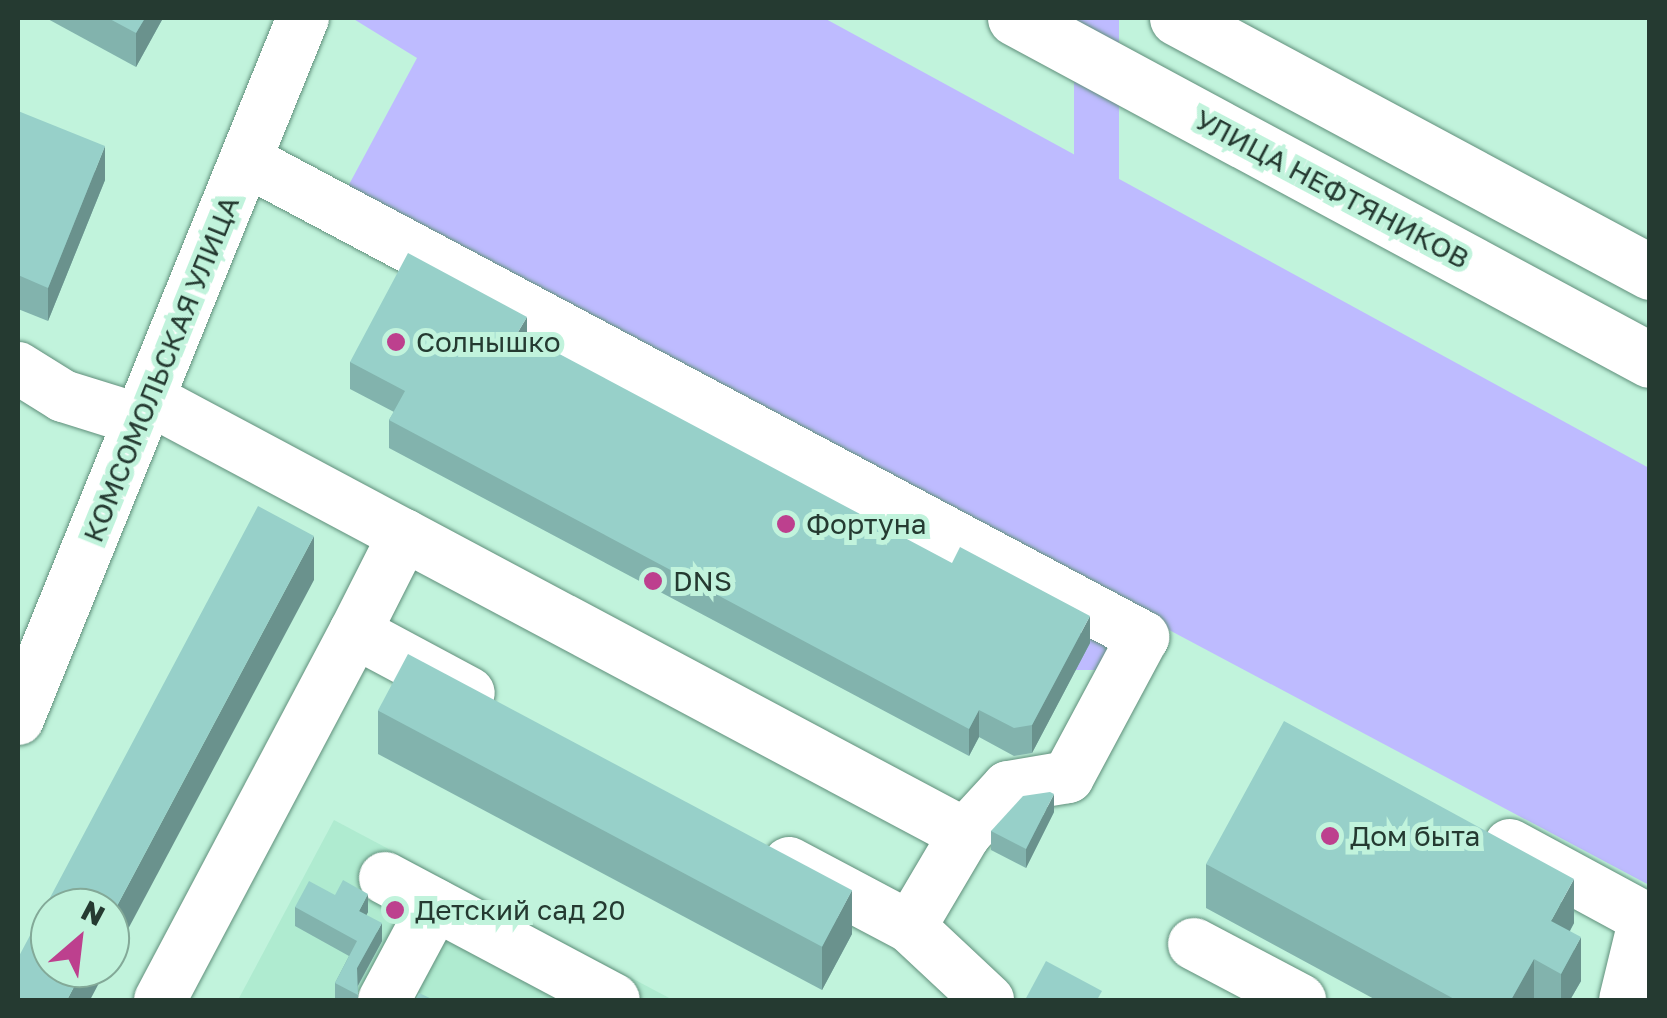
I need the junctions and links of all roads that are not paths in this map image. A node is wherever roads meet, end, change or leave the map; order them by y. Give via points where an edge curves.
1 (303, 18) edge
2 (1014, 18) edge
3 (1177, 18) edge
4 (246, 160) junction
5 (1650, 272) edge
6 (1650, 360) edge
7 (18, 368) edge
8 (144, 410) junction
9 (404, 535) junction
10 (355, 632) junction
11 (511, 715) edge
12 (18, 720) edge
13 (1460, 818) edge
14 (965, 834) junction
15 (737, 835) edge
16 (385, 878) dead end
17 (435, 905) junction
18 (910, 928) junction
19 (1194, 944) dead end
20 (536, 982) edge
21 (160, 1000) edge
22 (384, 1000) edge
23 (614, 1000) edge
24 (988, 1000) edge
25 (1300, 1000) edge
26 (1625, 1000) edge

1 - 4 street, КОМСОМОЛЬСКАЯ УЛИЦА
2 - 6 main road, УЛИЦА НЕФТЯНИКОВ
3 - 5 main road
4 - 8 street, КОМСОМОЛЬСКАЯ УЛИЦА
4 - 14 street via 1144,638 1068,777 1008,787
7 - 8 street via 63,396
8 - 9 street
8 - 12 street, КОМСОМОЛЬСКАЯ УЛИЦА
9 - 10 street
9 - 14 street
10 - 11 street
10 - 21 street
13 - 26 street via 1645,918
14 - 18 street
15 - 18 street
16 - 17 street
17 - 20 street
17 - 22 street
18 - 24 street
19 - 25 street
20 - 23 street

